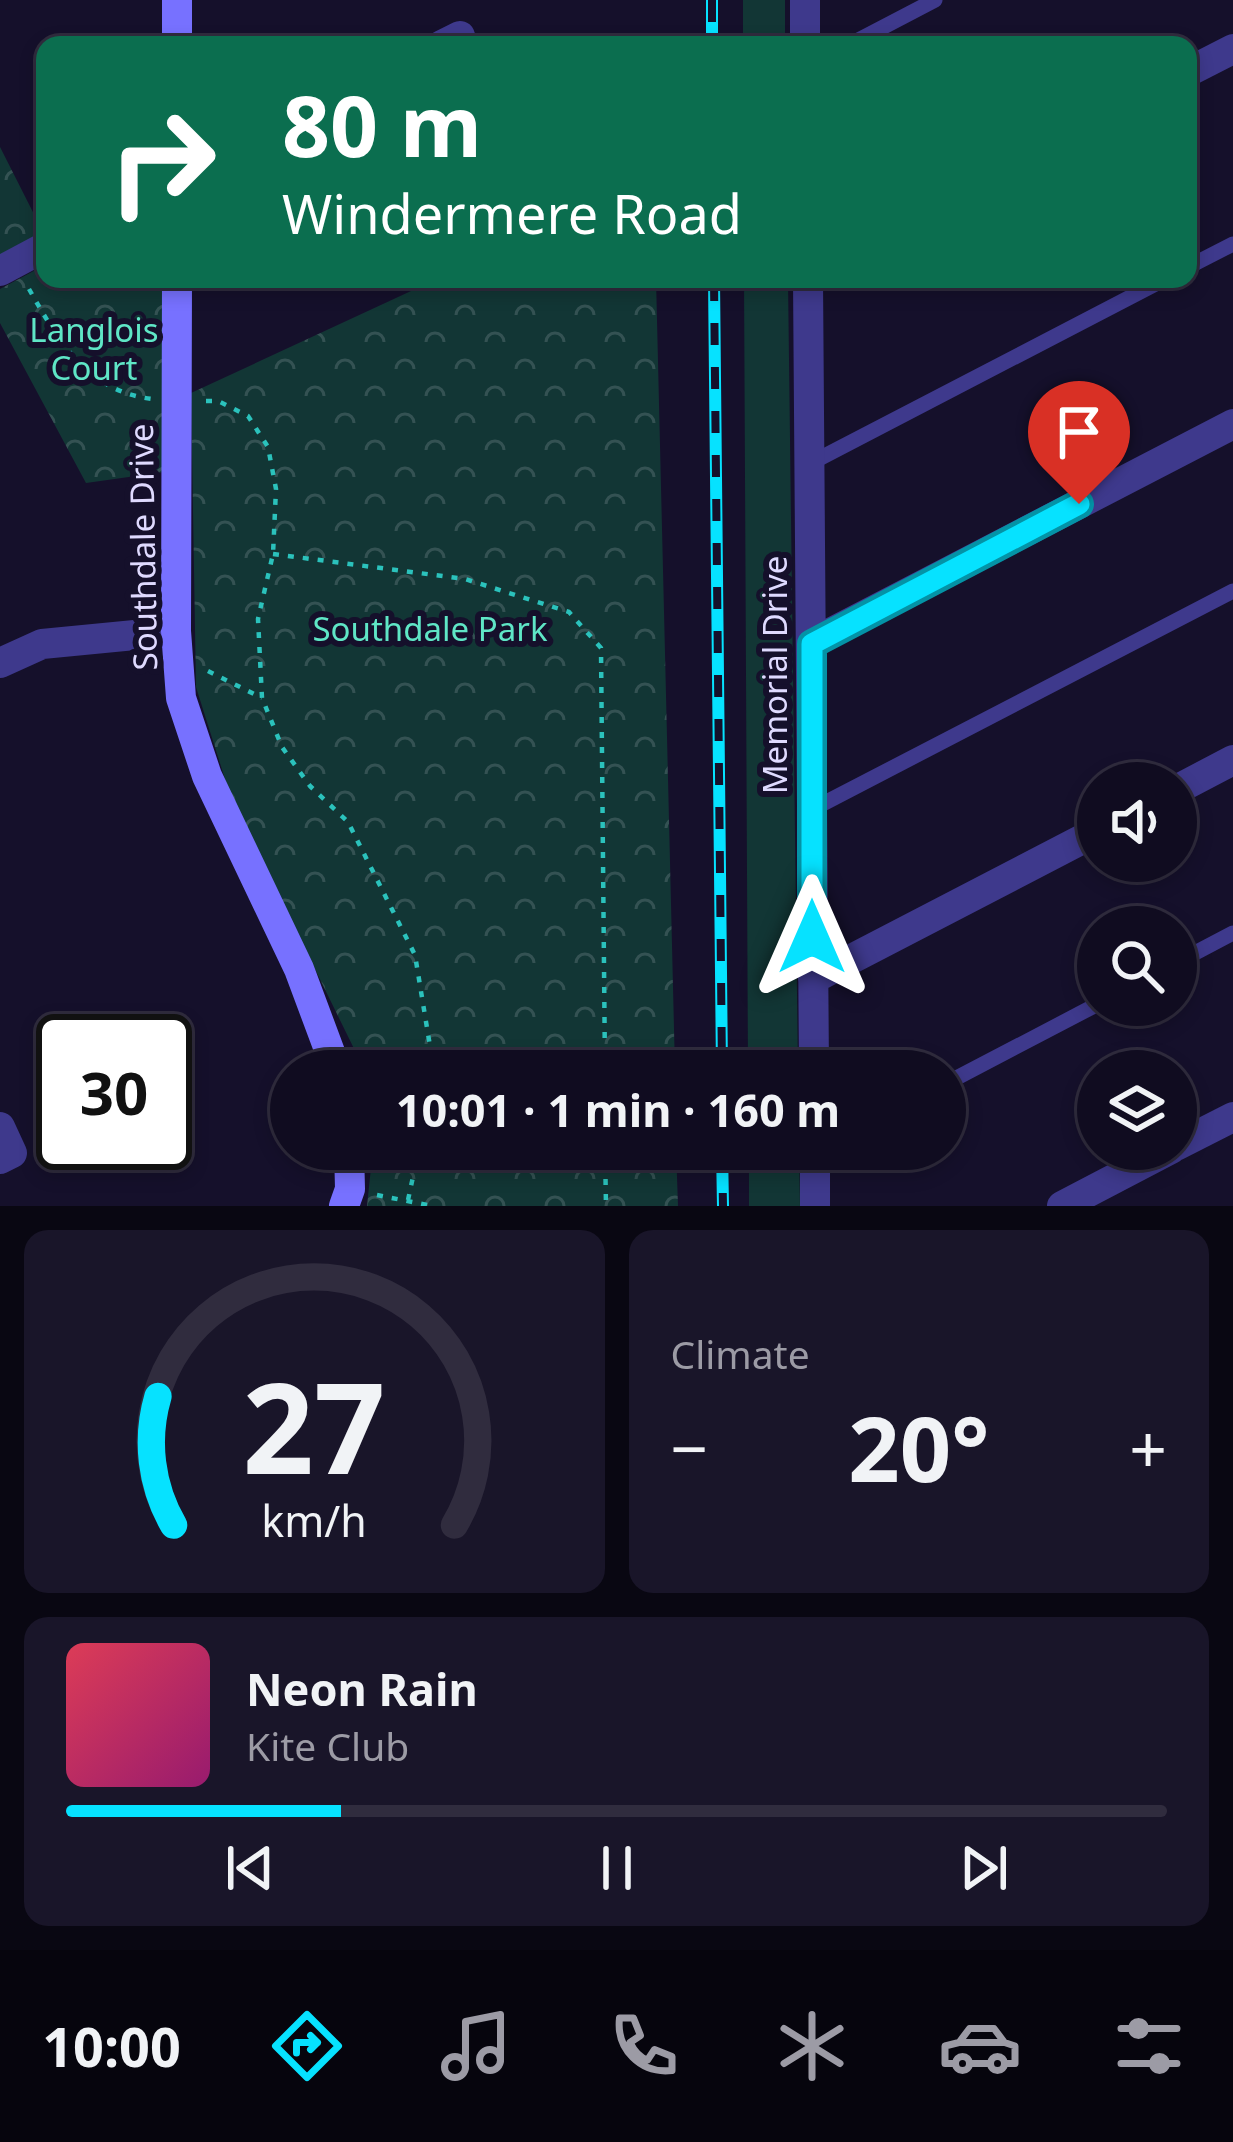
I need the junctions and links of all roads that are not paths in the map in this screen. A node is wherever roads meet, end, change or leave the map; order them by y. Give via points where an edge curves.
1 (177, 0) edge
2 (805, 0) edge
3 (935, 0) edge
4 (177, 36) edge
5 (805, 36) edge
6 (866, 36) edge
7 (1233, 49) edge
8 (1197, 67) edge
9 (1233, 244) edge
10 (36, 255) edge
11 (1197, 262) edge
12 (12, 274) edge
13 (177, 288) edge
14 (808, 288) edge
15 (1148, 288) edge
16 (1233, 424) edge
17 (809, 464) junction
18 (1233, 591) edge
19 (176, 632) junction
20 (812, 644) junction
21 (0, 663) edge
22 (1233, 760) edge
23 (1197, 779) edge
24 (812, 810) junction
25 (1077, 842) edge
26 (1233, 933) edge
27 (1197, 952) edge
28 (813, 979) junction
29 (1077, 1015) edge
30 (330, 1050) edge
31 (814, 1050) edge
32 (966, 1073) edge
33 (1233, 1117) edge
34 (0, 1127) edge
35 (1197, 1136) edge
36 (0, 1159) edge
37 (350, 1170) edge
38 (816, 1170) edge
39 (1132, 1170) edge
40 (344, 1206) edge
41 (815, 1206) edge
42 (1062, 1206) edge

1 - 4 street
2 - 5 street
3 - 6 lane
7 - 8 street
9 - 11 lane
10 - 12 street
13 - 19 street, Southdale Drive
14 - 17 street, Memorial Drive
15 - 17 lane
16 - 20 street
17 - 20 street, Memorial Drive
18 - 24 lane
19 - 21 street via 42,644
19 - 30 street, Southdale Drive via 181,698 206,776
20 - 24 street, Memorial Drive
22 - 23 street
24 - 28 street, Memorial Drive
25 - 28 street
26 - 27 lane
28 - 31 street, Memorial Drive
29 - 32 lane
33 - 35 street
34 - 36 street via 13,1153
37 - 40 street
38 - 41 street
39 - 42 street

